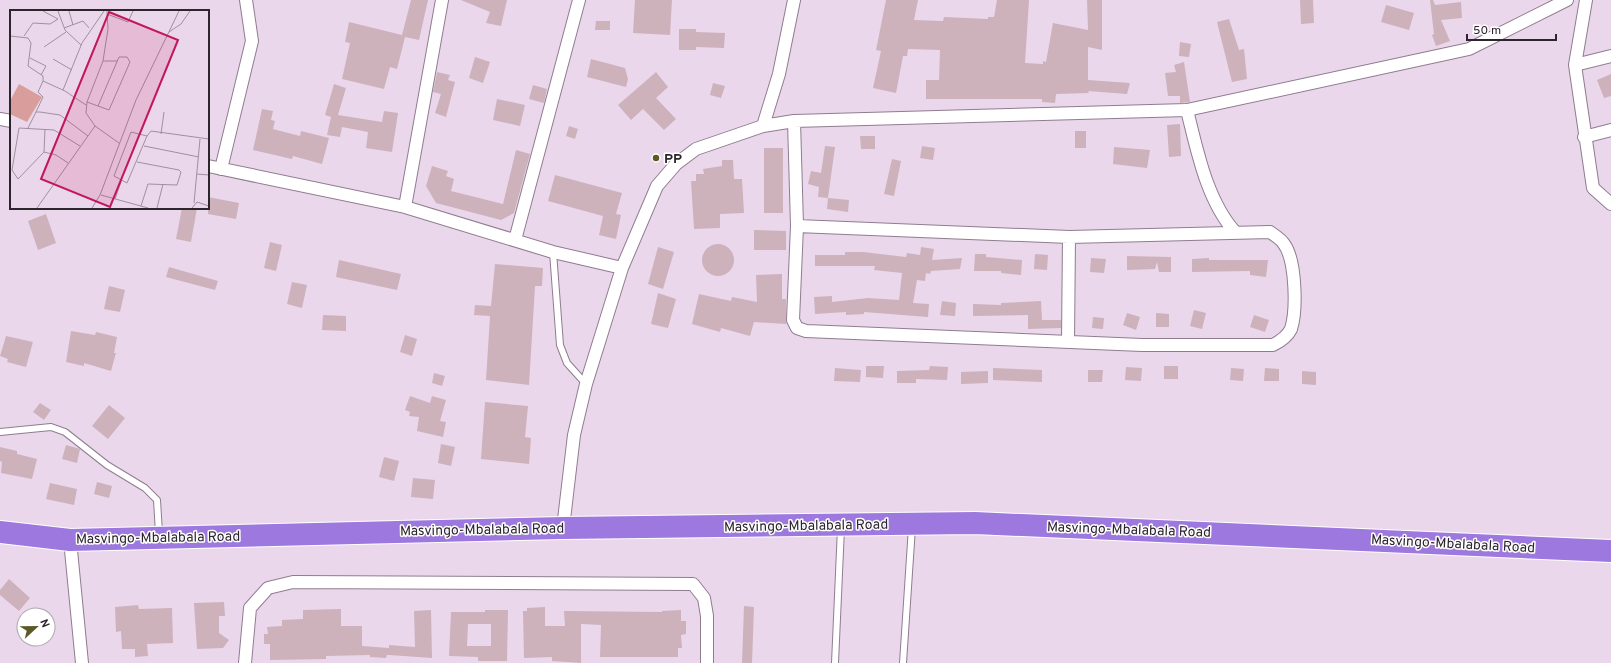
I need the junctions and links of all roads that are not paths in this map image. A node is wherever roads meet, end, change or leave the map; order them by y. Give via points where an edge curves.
1 (246, 0) edge
2 (442, 0) edge
3 (579, 0) edge
4 (794, 0) edge
5 (1567, 0) edge
6 (1586, 0) edge
7 (1611, 56) edge
8 (1575, 65) junction
9 (1187, 110) junction
10 (0, 119) edge
11 (10, 121) edge
12 (794, 121) junction
13 (762, 126) junction
14 (1611, 130) edge
15 (1584, 136) junction
16 (209, 166) edge
17 (221, 169) junction
18 (1611, 204) edge
19 (405, 207) junction
20 (797, 226) junction
21 (1236, 233) junction
22 (1069, 237) junction
23 (515, 240) junction
24 (553, 252) junction
25 (622, 268) junction
26 (1068, 341) junction
27 (586, 384) junction
28 (0, 432) edge
29 (912, 524) junction
30 (842, 525) junction
31 (562, 528) junction
32 (0, 532) edge
33 (159, 538) junction
34 (70, 540) junction
35 (1611, 551) edge
36 (82, 663) edge
37 (245, 663) edge
38 (707, 663) edge
39 (835, 663) edge
40 (903, 663) edge

1 - 17 street via 252,41
2 - 19 street
3 - 23 street
4 - 13 street via 779,74
5 - 9 street via 1469,49
6 - 8 street
7 - 8 street
8 - 15 street
9 - 12 street
9 - 21 street via 1200,165 1210,191
10 - 11 street
12 - 13 street
12 - 20 street
13 - 25 street via 696,149 676,164 657,186
14 - 15 street
15 - 18 street via 1593,188
16 - 17 street
17 - 19 street
19 - 23 street
20 - 22 street
20 - 26 street via 793,320 797,328 806,331
21 - 22 street
21 - 26 street via 1270,232 1285,244 1291,262 1295,302 1290,329 1284,339 1273,345 1142,345
22 - 26 street
23 - 24 street
24 - 25 street
24 - 27 lane via 560,345 567,363
25 - 27 street
27 - 31 street via 574,435
28 - 33 lane via 51,427 65,432 157,500
29 - 30 highway, Masvingo-Mbalabala Road
29 - 35 highway, Masvingo-Mbalabala Road via 990,524
29 - 40 lane
30 - 31 highway, Masvingo-Mbalabala Road
30 - 39 lane
31 - 33 highway, Masvingo-Mbalabala Road
32 - 34 highway, Masvingo-Mbalabala Road
33 - 34 highway, Masvingo-Mbalabala Road
34 - 36 street
37 - 38 street via 250,608 268,588 293,582 309,582 693,584 704,598 707,616

